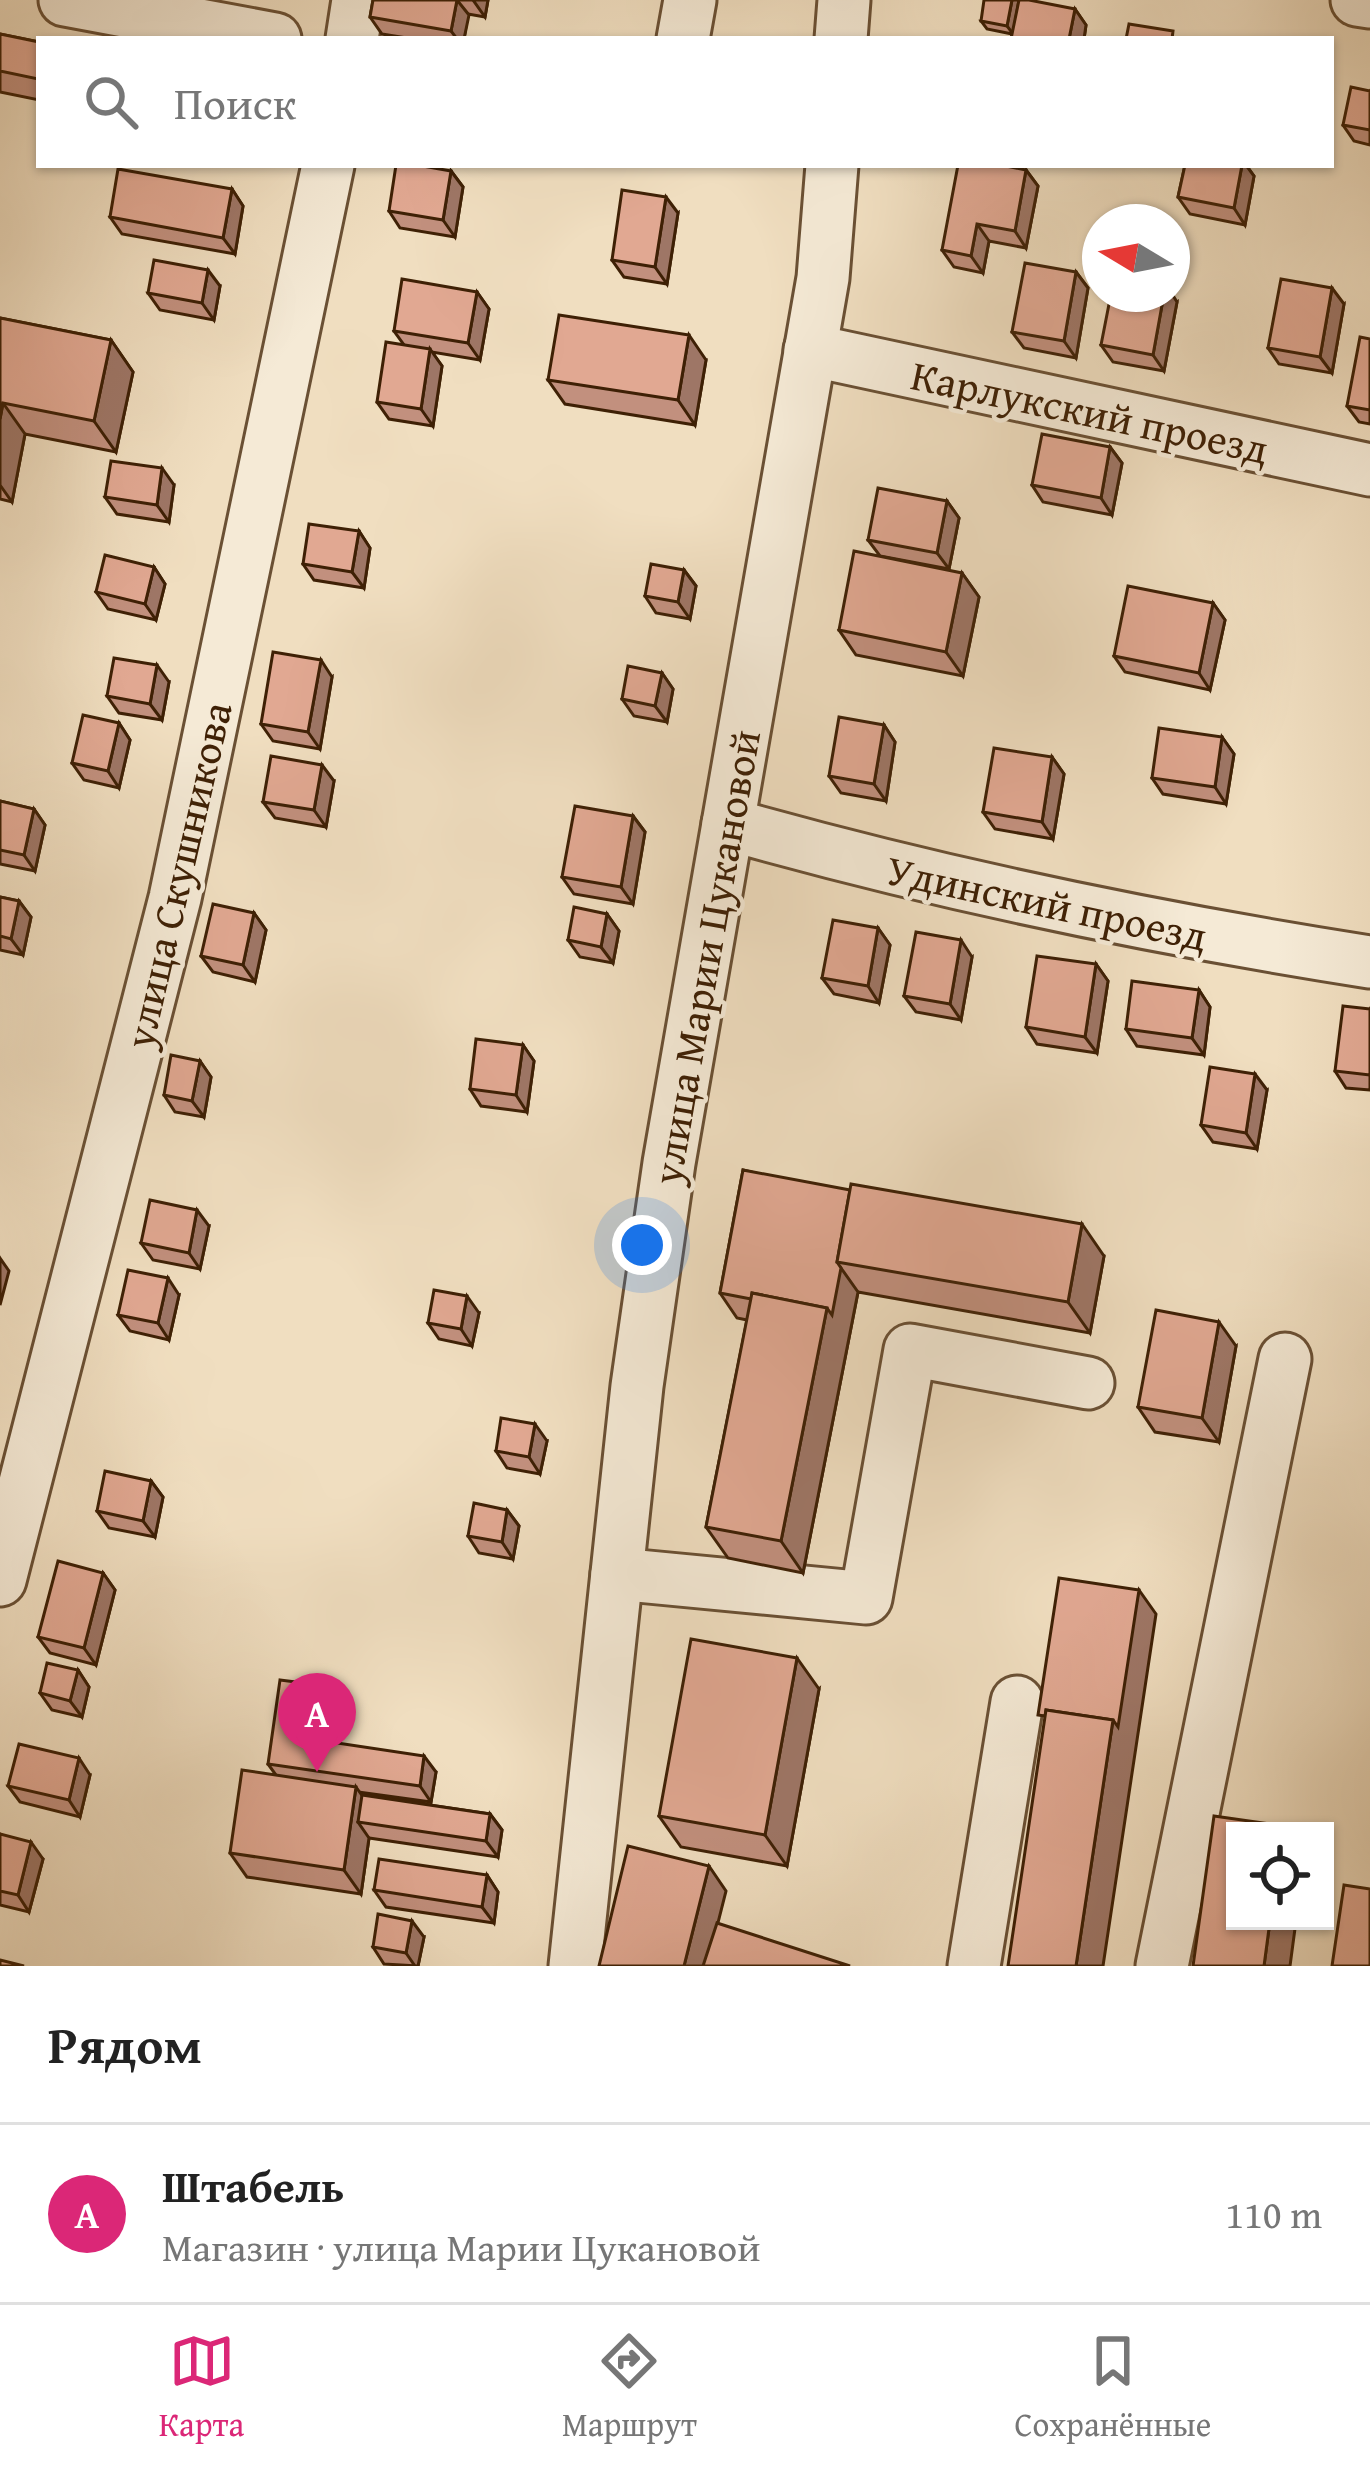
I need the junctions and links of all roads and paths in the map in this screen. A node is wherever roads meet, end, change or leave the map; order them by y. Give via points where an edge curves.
1 (65, 0) edge
2 (358, 0) edge
3 (690, 0) edge
4 (844, 0) edge
5 (1357, 0) edge
6 (1370, 2) edge
7 (259, 36) edge
8 (352, 36) edge
9 (684, 36) edge
10 (841, 36) edge
11 (327, 168) edge
12 (832, 168) edge
13 (810, 350) junction
14 (1370, 470) edge
15 (728, 824) junction
16 (1370, 962) edge
17 (1285, 1359) dead end
18 (1088, 1383) dead end
19 (617, 1574) junction
20 (0, 1580) edge
21 (1017, 1702) dead end
22 (575, 1966) edge
23 (974, 1966) edge
24 (1162, 1966) edge

1 - 7 street
2 - 8 street
3 - 9 street
4 - 10 street
5 - 6 street
11 - 20 street, улица Скушникова via 175,898
12 - 13 street, улица Марии Цукановой
13 - 14 street, Карлукский проезд
13 - 15 street, улица Марии Цукановой
15 - 16 street, Удинский проезд via 1146,927
15 - 19 street, улица Марии Цукановой via 659,1230
17 - 24 street
18 - 19 street via 910,1350 866,1598
19 - 22 street, улица Марии Цукановой
21 - 23 street

